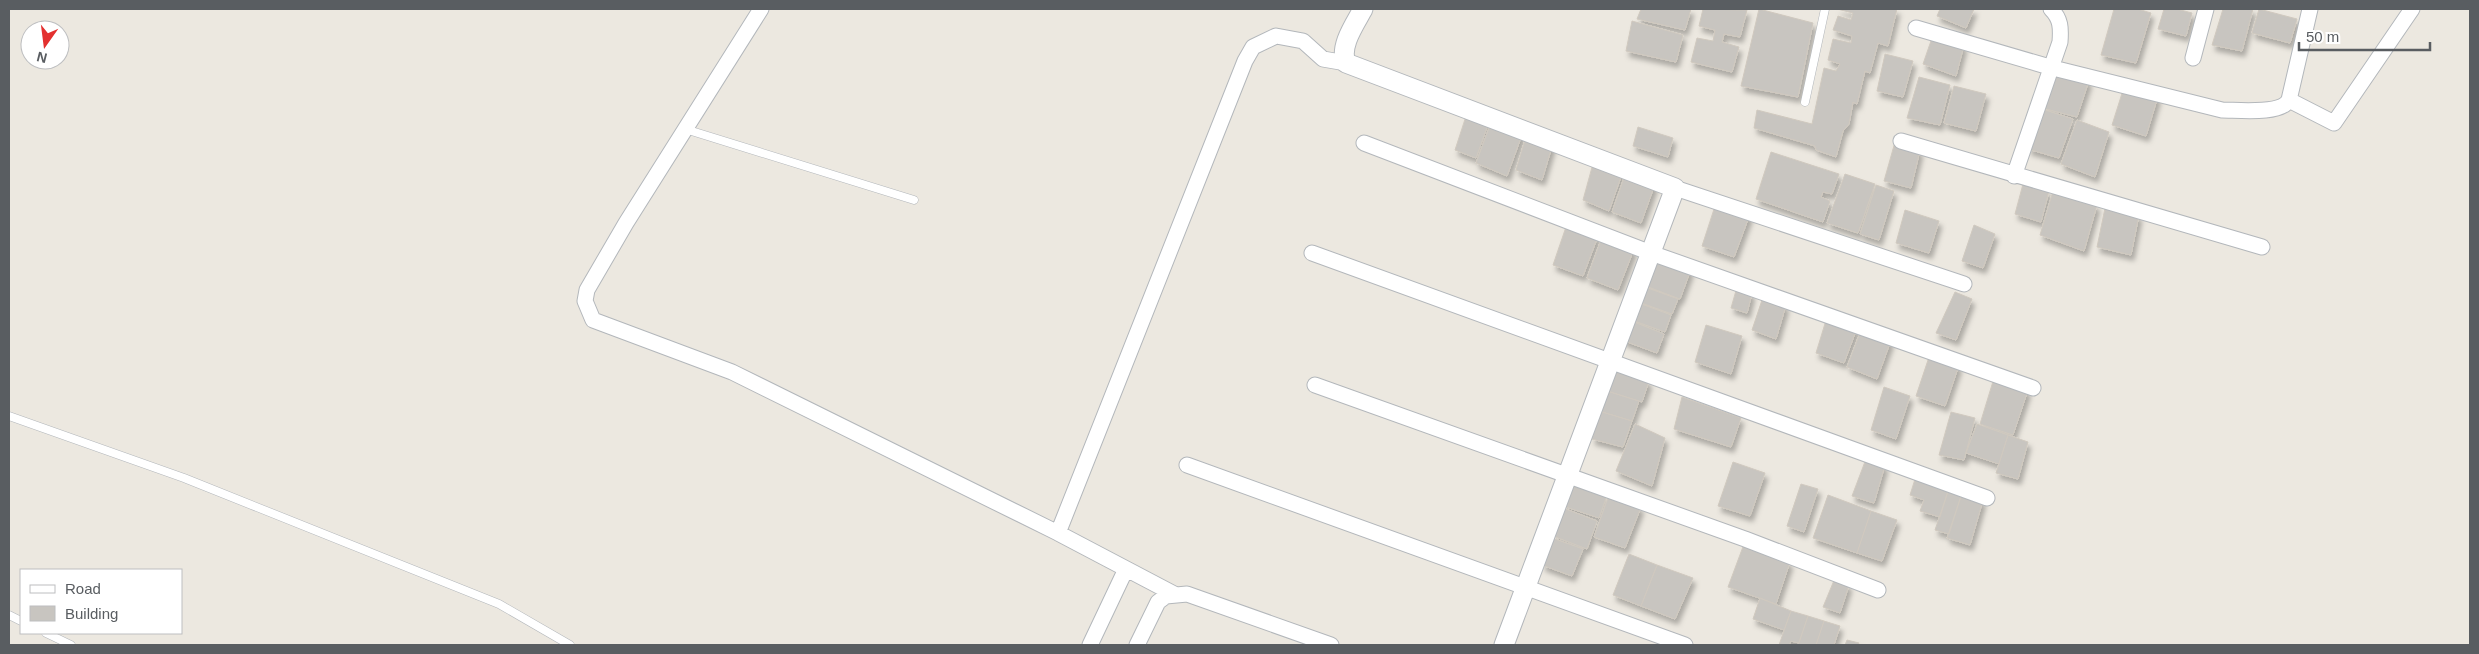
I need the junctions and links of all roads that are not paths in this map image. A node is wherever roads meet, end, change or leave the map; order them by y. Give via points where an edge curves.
1 (761, 9) edge
2 (1363, 9) edge
3 (1824, 9) edge
4 (2050, 9) edge
5 (2206, 9) edge
6 (2310, 9) edge
7 (2412, 9) edge
8 (1916, 28) dead end
9 (2193, 58) dead end
10 (1346, 63) junction
11 (2052, 68) junction
12 (2289, 100) junction
13 (1805, 102) dead end
14 (685, 129) junction
15 (1901, 141) dead end
16 (1364, 143) dead end
17 (2014, 176) junction
18 (1676, 188) junction
19 (914, 200) dead end
20 (2262, 247) dead end
21 (1312, 253) dead end
22 (1651, 253) junction
23 (1964, 284) dead end
24 (1611, 363) junction
25 (1315, 385) dead end
26 (2032, 388) dead end
27 (9, 416) edge
28 (1187, 465) dead end
29 (1568, 477) junction
30 (1987, 498) dead end
31 (1058, 533) junction
32 (1126, 569) junction
33 (1526, 588) junction
34 (1878, 590) dead end
35 (1174, 594) junction
36 (9, 614) edge
37 (20, 620) edge
38 (48, 634) edge
39 (71, 645) edge
40 (570, 645) edge
41 (1090, 645) edge
42 (1137, 645) edge
43 (1331, 645) edge
44 (1504, 645) edge
45 (1685, 645) edge

1 - 14 street
2 - 10 street via 1344,47
3 - 13 lane
4 - 11 street via 2058,16 2061,26
5 - 9 street
6 - 12 street
7 - 12 street via 2334,123
8 - 11 street
10 - 18 street
10 - 31 street via 1323,59 1303,41 1276,36 1253,46 1244,61
11 - 12 street via 2222,110 2281,108
11 - 17 street
14 - 19 lane
14 - 31 street via 587,290 585,301 594,320 732,372
15 - 17 street
16 - 22 street
17 - 20 street
18 - 22 street
18 - 23 street
21 - 24 street
22 - 24 street
22 - 26 street
24 - 29 street
24 - 30 street
25 - 29 street
27 - 40 lane via 184,478 498,604
28 - 33 street
29 - 33 street
29 - 34 street
31 - 32 street
32 - 35 street
32 - 41 street
33 - 44 street
33 - 45 street
35 - 42 street via 1158,602
35 - 43 street via 1187,594
36 - 37 lane
38 - 39 lane

